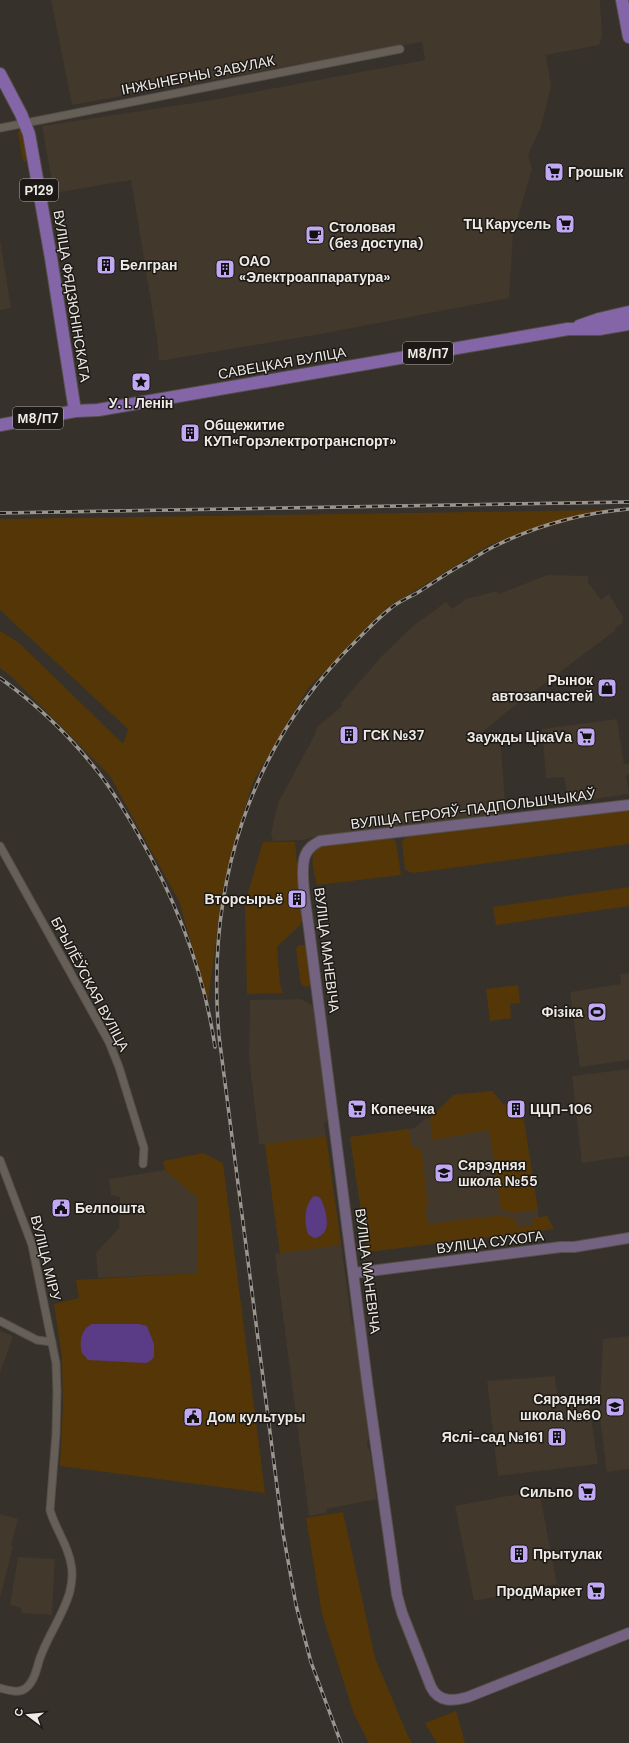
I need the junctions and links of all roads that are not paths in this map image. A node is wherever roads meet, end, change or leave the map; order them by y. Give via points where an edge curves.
1 (622, 0) edge
2 (629, 37) edge
3 (400, 49) dead end
4 (0, 74) edge
5 (26, 123) junction
6 (0, 128) edge
7 (629, 312) edge
8 (629, 324) edge
9 (613, 327) junction
10 (629, 328) edge
11 (568, 329) junction
12 (75, 411) junction
13 (0, 425) edge
14 (629, 805) edge
15 (320, 841) joint
16 (0, 846) edge
17 (0, 1160) edge
18 (143, 1164) dead end
19 (629, 1238) edge
20 (354, 1273) junction
21 (0, 1322) edge
22 (52, 1342) junction
23 (629, 1634) edge
24 (0, 1688) edge

1 - 2 main road
3 - 5 street, ІНЖЫНЕРНЫ ЗАВУЛАК
4 - 5 main road, ВУЛІЦА ФЯДЗЮНІНСКАГА / Р129
5 - 6 street, ІНЖЫНЕРНЫ ЗАВУЛАК
5 - 12 main road, ВУЛІЦА ФЯДЗЮНІНСКАГА / Р129 via 51,258
7 - 11 main road, САВЕЦКАЯ ВУЛІЦА / М8/П7
8 - 9 main road, САВЕЦКАЯ ВУЛІЦА / М8/П7
9 - 10 main road
9 - 11 main road, САВЕЦКАЯ ВУЛІЦА / М8/П7
11 - 12 main road, САВЕЦКАЯ ВУЛІЦА / М8/П7 via 98,410
12 - 13 main road, САВЕЦКАЯ ВУЛІЦА / М8/П7
14 - 15 street, ВУЛІЦА ГЕРОЯЎ-ПАДПОЛЬШЧЫКАЎ
15 - 20 street, ВУЛІЦА МАНЕВІЧА via 312,845 305,857 304,877
16 - 18 street, БРЫЛЁЎСКАЯ ВУЛІЦА via 109,1042 144,1148
17 - 22 street, ВУЛІЦА МІРУ via 32,1245
19 - 20 street, ВУЛІЦА СУХОГА
20 - 23 street, ВУЛІЦА МАНЕВІЧА via 397,1595 434,1692 444,1700 468,1697
21 - 22 street via 37,1340
22 - 24 street, ВУЛІЦА МІРУ via 57,1368 57,1392 50,1510 70,1558 72,1578 64,1608 47,1640 31,1683 18,1691

